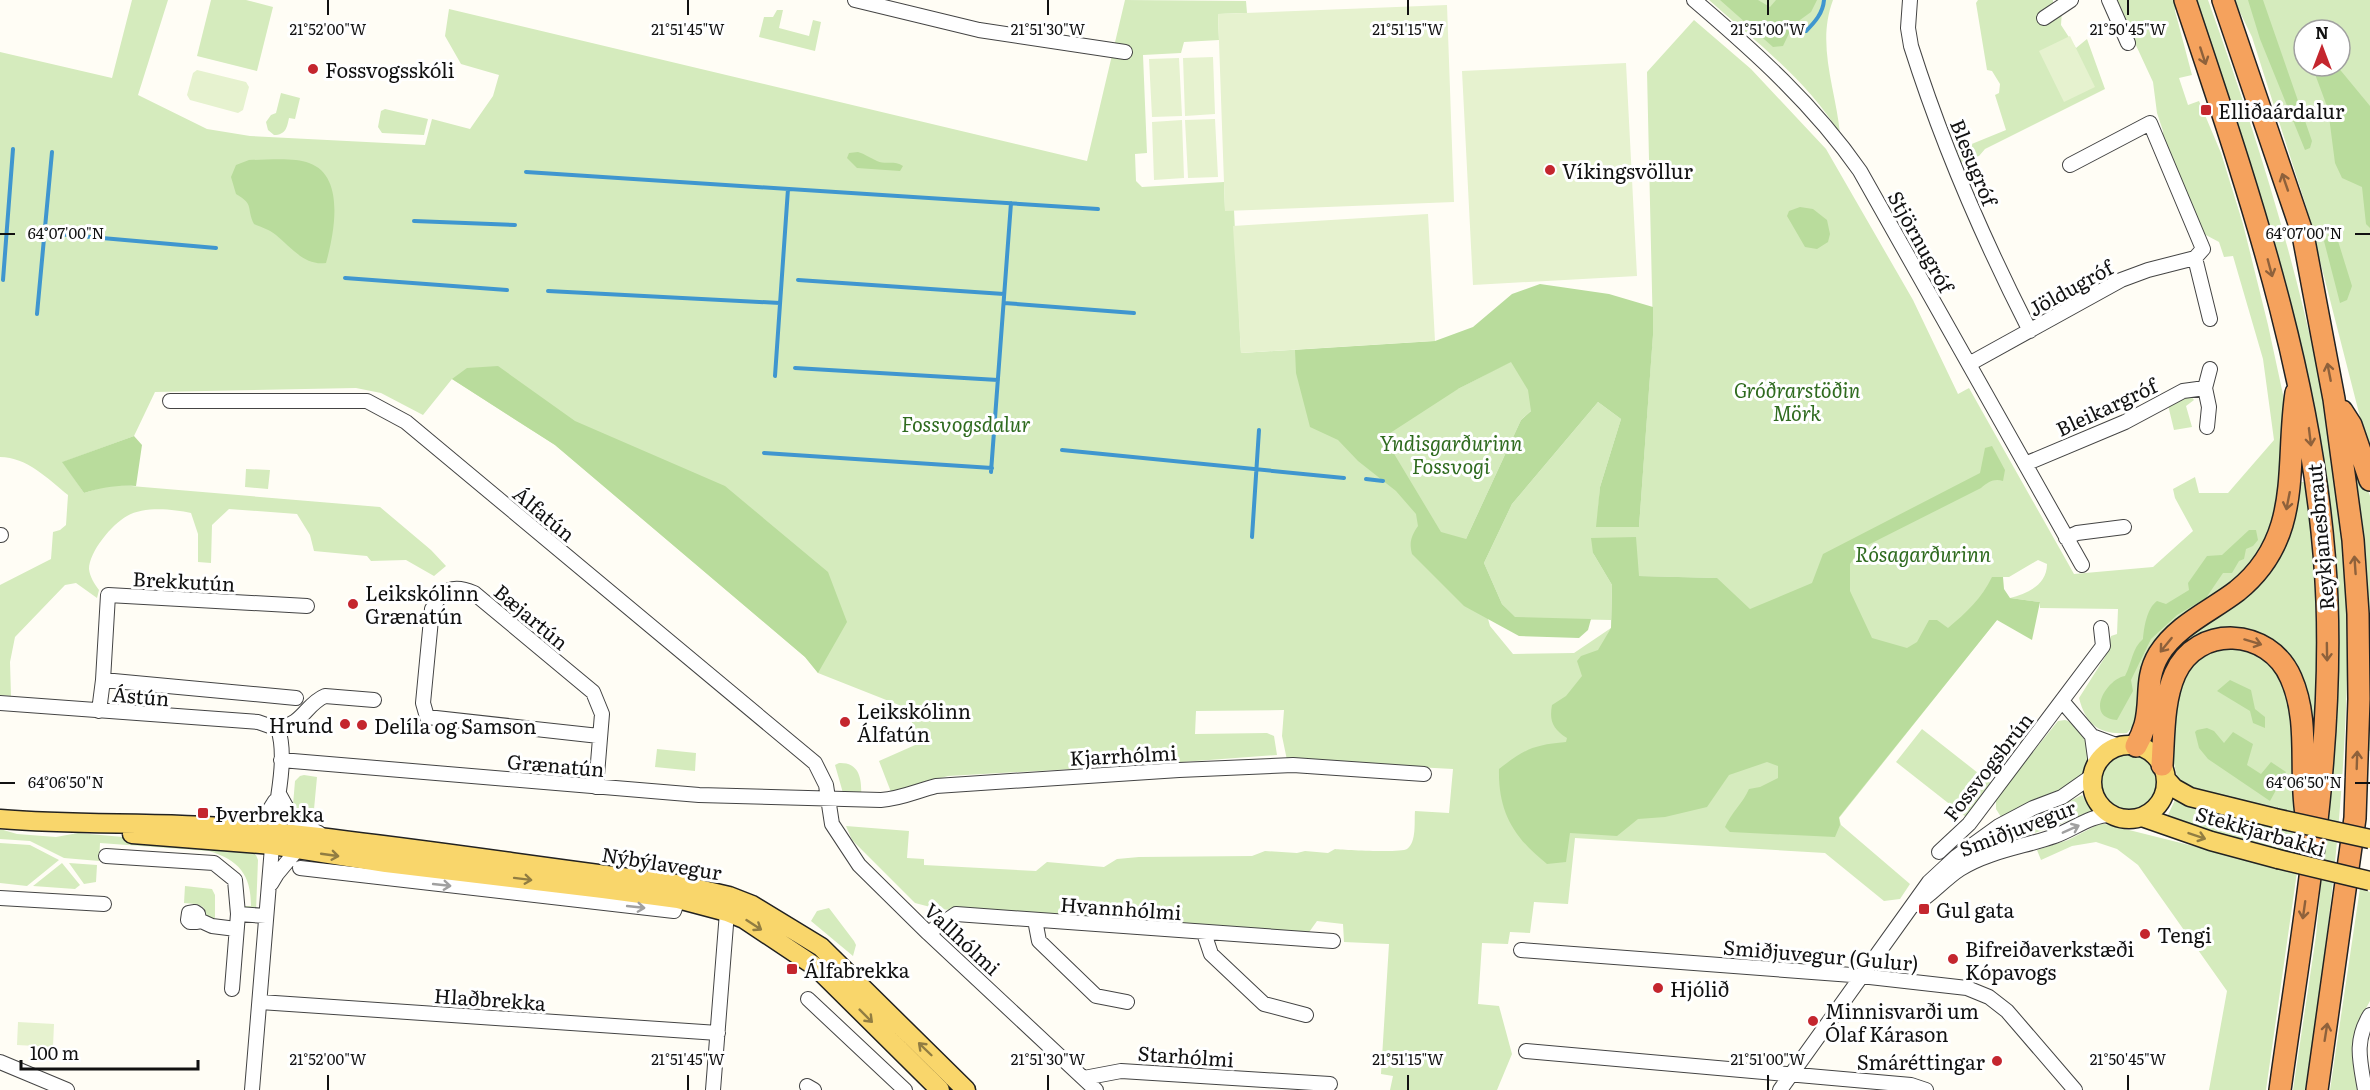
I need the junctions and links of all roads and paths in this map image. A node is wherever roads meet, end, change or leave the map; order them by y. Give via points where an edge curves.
1 (855, 0) edge
2 (1694, 0) edge
3 (1910, 0) edge
4 (2071, 0) edge
5 (2109, 0) edge
6 (2185, 0) edge
7 (2223, 0) edge
8 (2044, 18) dead end
9 (2128, 43) dead end
10 (1125, 52) dead end
11 (2070, 165) dead end
12 (2195, 258) junction
13 (2210, 319) dead end
14 (2030, 331) junction
15 (1969, 364) junction
16 (2210, 369) dead end
17 (2298, 380) junction
18 (2205, 388) junction
19 (2334, 399) junction
20 (170, 400) dead end
21 (2207, 427) dead end
22 (2025, 464) junction
23 (2370, 480) edge
24 (2124, 527) dead end
25 (2066, 538) junction
26 (2082, 565) dead end
27 (307, 606) dead end
28 (2102, 628) dead end
29 (103, 680) junction
30 (296, 698) dead end
31 (374, 700) dead end
32 (2062, 700) junction
33 (0, 703) edge
34 (99, 711) junction
35 (278, 729) junction
36 (599, 736) junction
37 (2092, 736) junction
38 (2128, 746) junction
39 (281, 760) junction
40 (2094, 770) junction
41 (2164, 772) junction
42 (1424, 774) dead end
43 (2370, 780) edge
44 (596, 787) junction
45 (279, 794) junction
46 (827, 799) junction
47 (2111, 815) junction
48 (2142, 817) junction
49 (2355, 818) junction
50 (0, 819) edge
51 (36, 822) junction
52 (236, 828) junction
53 (332, 838) junction
54 (273, 839) junction
55 (2370, 839) edge
56 (1939, 852) dead end
57 (2312, 852) junction
58 (106, 855) dead end
59 (299, 859) junction
60 (386, 862) junction
61 (2370, 882) edge
62 (269, 888) junction
63 (0, 898) edge
64 (104, 904) dead end
65 (1913, 906) junction
66 (727, 912) junction
67 (238, 914) junction
68 (266, 916) junction
69 (199, 920) dead end
70 (1035, 920) junction
71 (236, 929) junction
72 (928, 933) junction
73 (1204, 933) junction
74 (1333, 941) dead end
75 (1521, 950) dead end
76 (1861, 976) junction
77 (232, 989) dead end
78 (808, 999) dead end
79 (260, 1002) junction
80 (1127, 1002) dead end
81 (1306, 1015) dead end
82 (2370, 1015) edge
83 (718, 1033) junction
84 (1526, 1051) dead end
85 (0, 1062) edge
86 (1792, 1074) junction
87 (1084, 1078) junction
88 (2370, 1083) edge
89 (1330, 1084) dead end
90 (1285, 1086) edge
91 (66, 1090) edge
92 (252, 1090) edge
93 (713, 1090) edge
94 (905, 1090) edge
95 (940, 1090) edge
96 (966, 1090) edge
97 (1096, 1090) edge
98 (1780, 1090) edge
99 (1926, 1090) edge
100 (2075, 1090) edge
101 (2280, 1090) edge
102 (2317, 1090) edge
103 (2366, 1090) edge

1 - 10 street via 979,30
2 - 15 street, Stjörnugróf via 1762,58 1843,147
3 - 14 street, Blesugróf via 1911,46 1944,139 1988,248
4 - 8 street
5 - 9 street
6 -> 17 highway, Reykjanesbraut via 2270,264
19 -> 7 highway, Reykjanesbraut via 2303,235
11 - 12 street via 2151,123 2203,249
12 - 13 street
12 - 14 street, Jöldugróf via 2121,280
14 - 15 street, Jöldugróf
15 - 22 street, Stjörnugróf
16 - 18 street
17 -> 38 highway via 2292,418 2290,491 2276,540 2250,579 2183,628 2160,652 2149,678 2145,725
17 -> 57 highway, Reykjanesbraut via 2324,548 2327,601 2325,729
18 - 21 street via 2209,407
18 - 22 street, Bleikargróf via 2183,391 2125,422
19 - 23 highway via 2351,425
49 -> 19 highway, Reykjanesbraut via 2358,614 2353,540
20 - 46 street, Álfatún via 367,401 406,422 810,758 824,777
22 - 25 street, Stjörnugróf
24 - 25 street
25 - 26 street, Stjörnugróf
27 - 29 street, Brekkutún via 108,595
28 - 32 street, Fossvogsbrún via 2103,646
29 - 30 street
29 - 34 street, Brekkutún
31 - 35 street via 325,696 299,720
32 - 37 street
32 - 56 street, Fossvogsbrún via 1970,825
33 - 34 street, Ástún
34 - 35 street, Ástún via 258,722
35 - 39 street
36 - 36 street, Bæjartún via 602,714 593,692 474,593 462,588 448,590 438,599 432,609 423,703 428,717
36 - 44 street, Bæjartún
37 - 38 street
37 - 40 street
38 - 40 main road via 2102,756
38 - 41 main road via 2155,756
39 - 44 street, Grænatún
39 - 45 street
40 - 47 main road via 2096,798
40 - 65 street, Smiðjuvegur via 2062,797 2019,815 1956,857 1920,892
41 - 48 main road via 2166,787 2161,802
41 - 55 main road, Stekkjarbakki, bridge via 2174,788 2190,797
41 -> 57 highway via 2171,686 2181,663 2190,654 2225,638 2247,639 2271,649 2286,667 2298,701 2304,752 2304,804
42 - 46 street, Kjarrhólmi via 1293,765 936,786 896,800
43 - 49 highway
44 - 46 street, Grænatún
45 - 52 street, Nýbýlavegur via 264,817
45 - 53 street via 294,821
45 - 54 street
46 - 72 street, Vallhólmi via 832,824 859,865
47 - 48 main road via 2126,820
65 -> 47 street, Smiðjuvegur via 1971,863
48 -> 61 main road, Stekkjarbakki, bridge via 2211,841
102 -> 49 highway, Reykjanesbraut
50 - 51 main road, Nýbýlavegur
51 - 52 main road, Nýbýlavegur
51 - 54 main road, Nýbýlavegur via 70,830
52 - 54 main road, Nýbýlavegur
53 - 54 main road, Nýbýlavegur
53 - 60 main road, Nýbýlavegur
54 - 59 main road, Nýbýlavegur
54 - 62 street
57 -> 101 highway, Reykjanesbraut
58 - 67 street via 214,863 235,880
59 - 60 main road, Nýbýlavegur
59 - 62 street via 277,873
60 -> 66 main road, Nýbýlavegur via 678,899
96 -> 60 main road, Nýbýlavegur via 821,947 752,905 676,884
62 - 68 street
63 - 64 street
65 - 76 street, Smiðjuvegur
66 - 83 street
66 -> 95 main road, Nýbýlavegur via 816,967
67 - 68 street
67 - 71 street
68 - 79 street
69 - 71 street
70 - 72 street, Hvannhólmi via 956,914
70 - 73 street, Hvannhólmi
70 - 80 street, Hvannhólmi via 1039,941 1096,996
71 - 77 street
72 - 87 street, Vallhólmi
73 - 74 street, Hvannhólmi
73 - 81 street, Hvannhólmi via 1211,954 1264,1004
75 - 76 street, Smiðjuvegur (Gulur)
76 - 86 street, Smiðjuvegur
76 - 100 street, Smiðjuvegur (Gulur) via 1956,985 1989,997 2007,1011
78 - 94 street
79 - 83 street, Hlaðbrekka
79 - 92 street
82 - 103 street via 2359,1042
83 - 93 street
84 - 86 street
85 - 91 street
86 - 98 street, Smiðjuvegur
86 - 99 street via 1911,1085
87 - 90 street, Starhólmi via 1121,1071
87 - 97 street, Vallhólmi
88 - 103 street
89 - 90 street, Starhólmi

